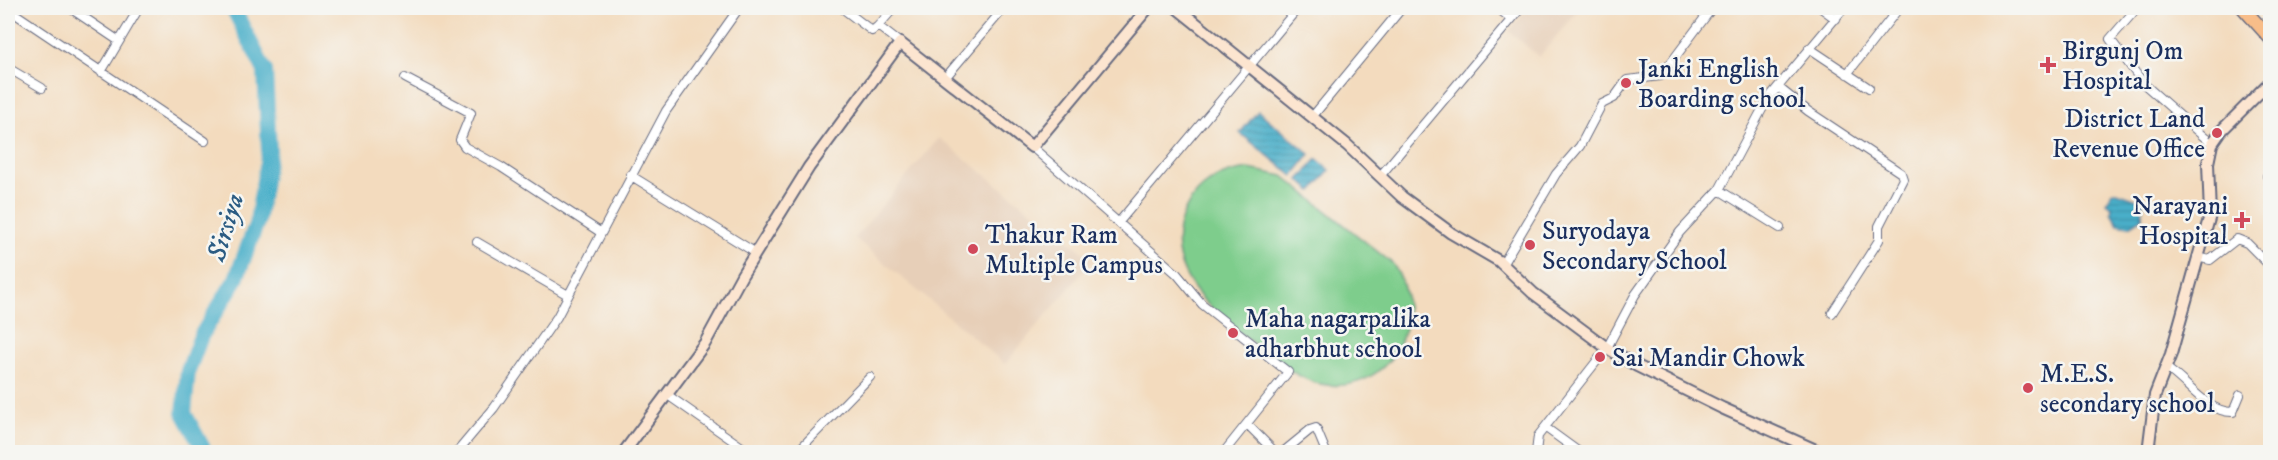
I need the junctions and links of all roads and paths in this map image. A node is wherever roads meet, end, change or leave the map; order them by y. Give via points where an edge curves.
1 (70, 8) edge
2 (139, 8) edge
3 (739, 8) edge
4 (842, 8) edge
5 (894, 8) edge
6 (1004, 8) edge
7 (1148, 8) edge
8 (1177, 8) edge
9 (1298, 8) edge
10 (1402, 8) edge
11 (1497, 8) edge
12 (1521, 8) edge
13 (1712, 8) edge
14 (1821, 8) edge
15 (1844, 8) edge
16 (1899, 8) edge
17 (2137, 8) edge
18 (2243, 8) edge
19 (8, 9) edge
20 (1512, 19) junction
21 (1836, 19) junction
22 (878, 26) junction
23 (2271, 38) edge
24 (119, 41) junction
25 (900, 43) junction
26 (1809, 48) junction
27 (1251, 67) junction
28 (8, 68) edge
29 (101, 72) junction
30 (1847, 74) junction
31 (405, 78) dead end
32 (945, 78) junction
33 (2271, 82) edge
34 (1778, 87) junction
35 (42, 88) dead end
36 (1869, 88) dead end
37 (1312, 117) junction
38 (205, 141) dead end
39 (2212, 144) junction
40 (1032, 147) junction
41 (2271, 173) edge
42 (630, 175) junction
43 (1381, 175) junction
44 (2271, 179) edge
45 (1719, 190) junction
46 (1119, 222) junction
47 (1780, 228) dead end
48 (600, 232) junction
49 (477, 242) dead end
50 (756, 253) junction
51 (2197, 257) junction
52 (1503, 265) junction
53 (2270, 266) edge
54 (568, 296) junction
55 (1832, 313) dead end
56 (1606, 348) junction
57 (2166, 368) junction
58 (870, 377) dead end
59 (2240, 395) dead end
60 (669, 396) junction
61 (1247, 424) junction
62 (1546, 428) junction
63 (457, 453) edge
64 (624, 453) edge
65 (749, 453) edge
66 (797, 453) edge
67 (1224, 453) edge
68 (1275, 453) edge
69 (1283, 453) edge
70 (1326, 453) edge
71 (1536, 453) edge
72 (1579, 453) edge
73 (1820, 453) edge
74 (2148, 453) edge

1 - 24 street
2 - 24 street
3 - 42 street via 666,111
4 - 22 street via 872,31
5 - 22 street
6 - 32 street
7 - 40 street
8 - 27 street
9 - 27 street
10 - 37 street
11 - 20 street
12 - 20 street
13 - 52 street via 1661,76 1627,80 1614,98 1602,104 1580,146 1556,174
14 - 21 street
15 - 21 street
16 - 30 street
17 - 39 street via 2110,39 2145,84
18 - 23 main road
19 - 29 street
20 - 43 street
21 - 26 street
22 - 25 street
24 - 29 street
25 - 32 street
25 - 50 street via 809,167
26 - 30 street
26 - 34 street
27 - 37 street
27 - 46 street
28 - 35 street
29 - 38 street
30 - 36 street
31 - 48 street via 471,113 460,140 465,147
32 - 40 street
33 - 39 street
34 - 45 street
34 - 55 street via 1900,173 1903,179 1879,226 1879,240
37 - 43 street
39 - 51 street via 2208,163 2210,215
40 - 46 street
41 - 44 street
42 - 48 street
42 - 50 street
43 - 52 street via 1402,197
45 - 47 street
45 - 56 street via 1680,232 1635,295
46 - 61 street via 1177,274 1202,304 1288,372
48 - 54 street
49 - 54 street
50 - 60 street via 705,343
51 - 53 street via 2210,260 2237,239 2247,243
51 - 57 street
52 - 56 street
54 - 63 street via 501,399
56 - 62 street
56 - 73 street
57 - 59 street via 2209,403 2227,412 2233,412
57 - 74 street via 2155,395
58 - 66 street
60 - 64 street
60 - 65 street
61 - 67 street
61 - 68 street
62 - 71 street via 1538,436
62 - 72 street
69 - 70 street via 1317,428

